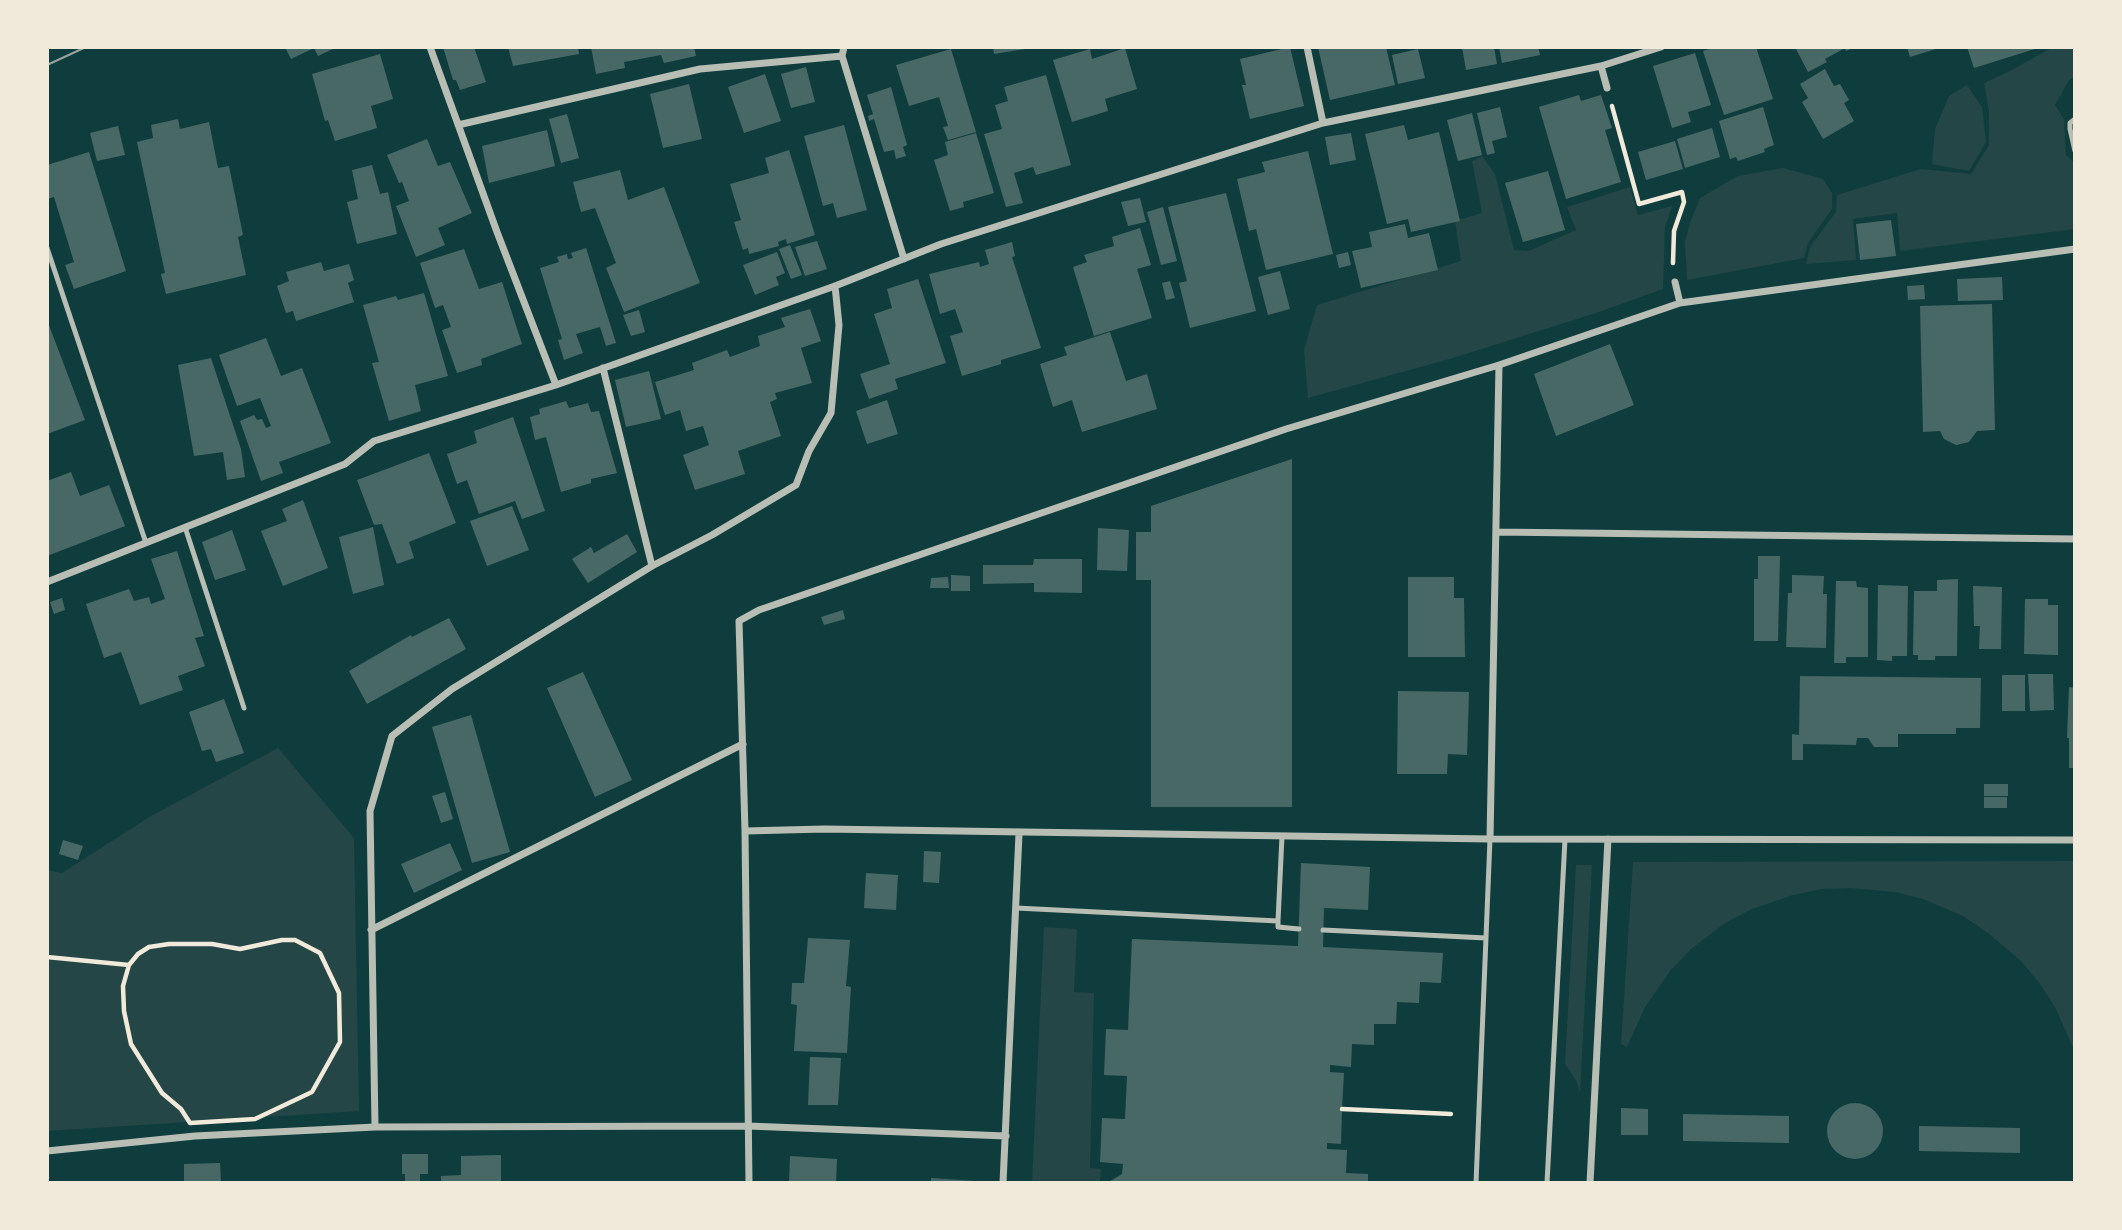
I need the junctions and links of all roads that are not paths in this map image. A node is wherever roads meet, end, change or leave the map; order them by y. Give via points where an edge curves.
1 (430, 47) edge
2 (1307, 47) edge
3 (1661, 47) edge
4 (843, 52) edge
5 (1601, 66) junction
6 (1607, 88) road end
7 (2075, 119) edge
8 (1323, 123) junction
9 (458, 125) junction
10 (2075, 151) edge
11 (47, 248) edge
12 (2075, 249) edge
13 (904, 259) junction
14 (1675, 282) road end
15 (835, 286) junction
16 (1680, 303) junction
17 (1499, 365) junction
18 (603, 368) junction
19 (556, 385) junction
20 (185, 527) junction
21 (1496, 532) junction
22 (2075, 540) edge
23 (146, 543) junction
24 (652, 566) junction
25 (47, 582) edge
26 (244, 708) dead end
27 (743, 744) junction
28 (746, 831) junction
29 (1019, 834) junction
30 (1282, 836) junction
31 (1490, 839) junction
32 (1565, 839) junction
33 (1608, 839) junction
34 (2075, 840) edge
35 (1016, 908) junction
36 (1278, 921) junction
37 (1299, 929) dead end
38 (372, 930) junction
39 (1323, 930) dead end
40 (1486, 938) junction
41 (748, 1126) junction
42 (375, 1127) junction
43 (1006, 1136) junction
44 (47, 1151) edge
45 (749, 1183) edge
46 (1003, 1183) edge
47 (1476, 1183) edge
48 (1547, 1183) edge
49 (1590, 1183) edge

1 - 9 street
2 - 8 street
3 - 5 street
4 - 9 street via 700,69
4 - 13 street
5 - 6 street
5 - 8 street
7 - 10 lane via 2070,123
8 - 13 street
9 - 19 street
11 - 23 lane
12 - 16 street
13 - 15 street
14 - 16 street
15 - 18 street
15 - 24 street via 839,325 831,413 796,485
16 - 17 street
17 - 21 street
17 - 27 street via 1286,429 759,610 739,621
18 - 19 street
18 - 24 street
19 - 20 street via 374,441 345,464
20 - 23 street
20 - 26 lane
21 - 22 street
21 - 31 street
23 - 25 street
24 - 38 street via 452,689 392,736 370,811
27 - 28 street
27 - 38 street
28 - 29 street
28 - 41 street
29 - 30 street
29 - 35 street
30 - 31 street
30 - 36 lane
31 - 32 street
31 - 40 lane
32 - 33 street
32 - 48 lane
33 - 34 street
33 - 49 street
35 - 36 lane
35 - 43 street
36 - 37 lane via 1278,928
38 - 42 street
39 - 40 lane
40 - 47 lane
41 - 42 street
41 - 43 street
41 - 45 street
42 - 44 street via 195,1136
43 - 46 street

